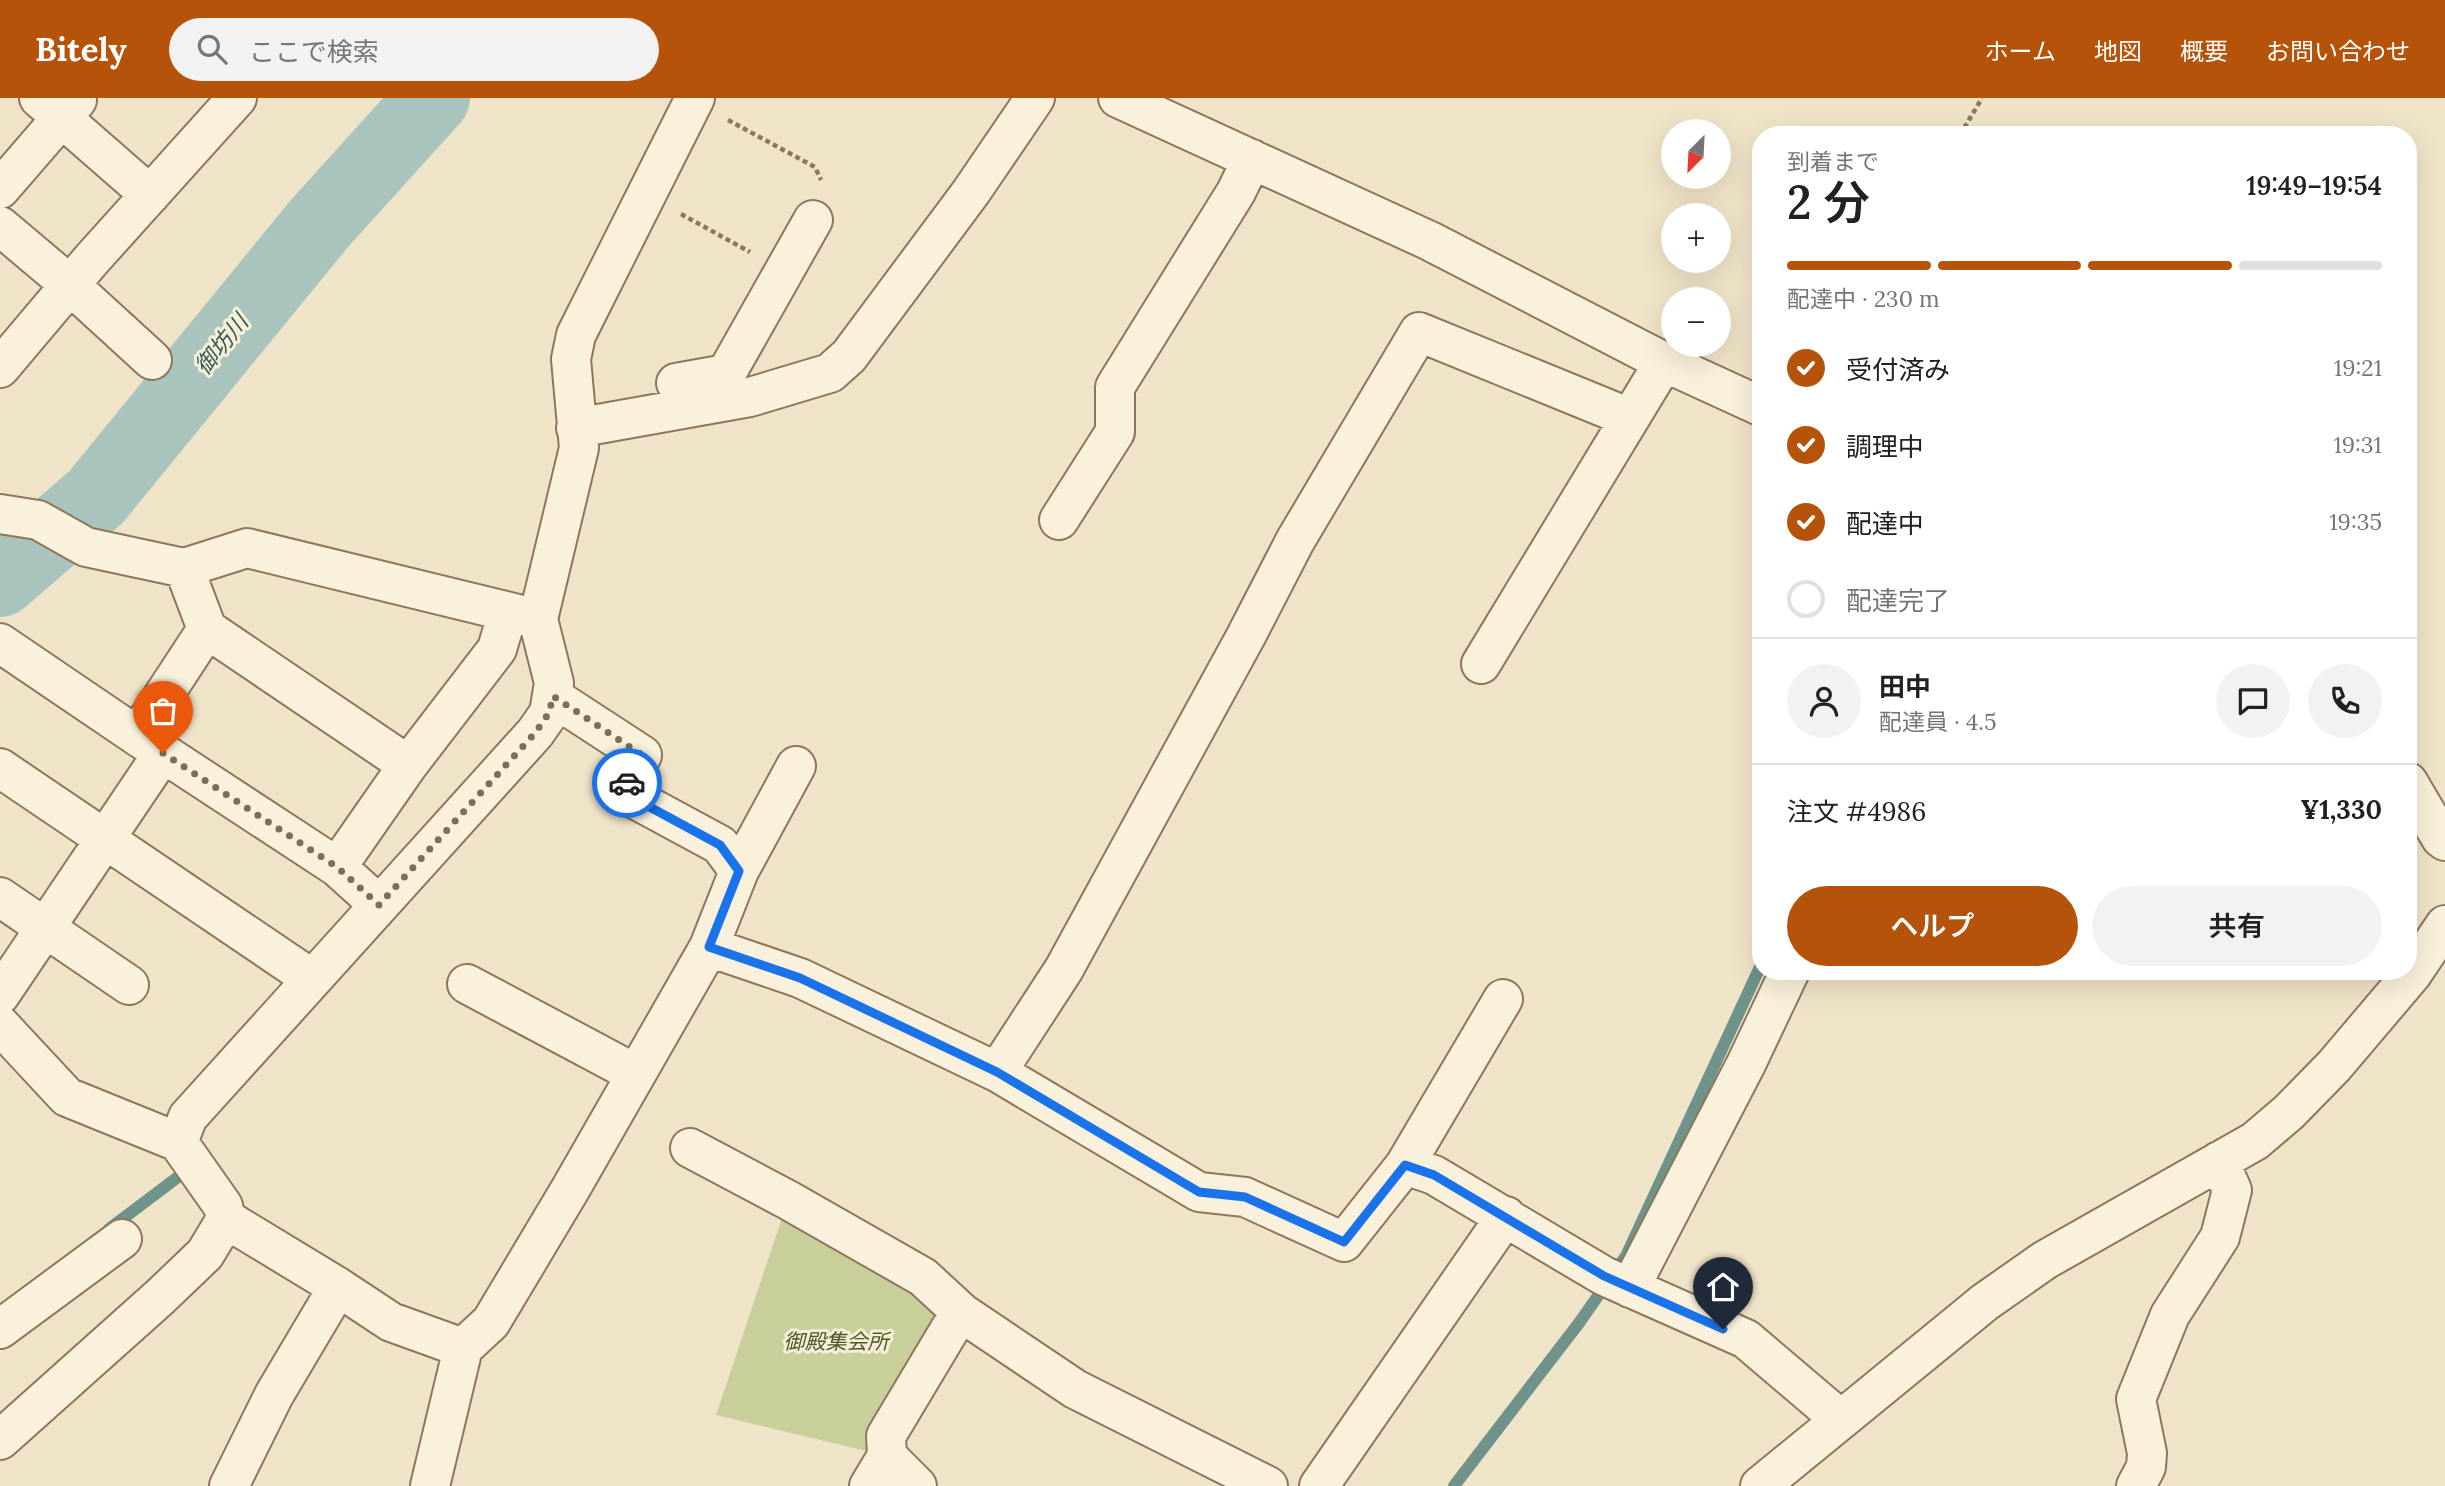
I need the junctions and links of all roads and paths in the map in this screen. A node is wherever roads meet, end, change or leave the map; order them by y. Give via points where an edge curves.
1 (237, 98) edge
2 (1035, 98) edge
3 (1118, 98) edge
4 (1982, 98) edge
5 (694, 99) edge
6 (60, 104) edge
7 (1965, 126) edge
8 (1252, 159) junction
9 (0, 189) edge
10 (150, 195) junction
11 (647, 195) junction
12 (813, 220) joint
13 (0, 226) edge
14 (784, 271) junction
15 (70, 285) junction
16 (152, 360) dead end
17 (1664, 362) junction
18 (0, 368) edge
19 (1752, 402) edge
20 (575, 415) junction
21 (1630, 418) junction
22 (0, 514) edge
23 (1059, 520) dead end
24 (184, 568) junction
25 (523, 615) junction
26 (207, 629) junction
27 (0, 643) edge
28 (1481, 664) dead end
29 (553, 696) junction
30 (150, 745) junction
31 (408, 765) junction
32 (796, 766) dead end
33 (5, 781) edge
34 (2417, 797) edge
35 (106, 839) junction
36 (2445, 841) edge
37 (337, 867) junction
38 (739, 871) junction
39 (0, 897) edge
40 (379, 905) junction
41 (2445, 925) edge
42 (45, 928) junction
43 (709, 947) junction
44 (2417, 967) edge
45 (312, 979) junction
46 (1786, 980) edge
47 (2407, 980) edge
48 (129, 985) dead end
49 (467, 985) dead end
50 (0, 995) edge
51 (1503, 999) dead end
52 (0, 1025) edge
53 (997, 1072) junction
54 (636, 1074) junction
55 (177, 1142) junction
56 (690, 1148) dead end
57 (2219, 1161) junction
58 (1405, 1165) junction
59 (1506, 1216) junction
60 (226, 1219) junction
61 (122, 1239) dead end
62 (1617, 1282) junction
63 (338, 1287) junction
64 (962, 1313) junction
65 (0, 1329) edge
66 (463, 1348) junction
67 (1840, 1419) junction
68 (0, 1440) edge
69 (881, 1459) edge
70 (229, 1486) edge
71 (430, 1486) edge
72 (917, 1486) edge
73 (1268, 1486) edge
74 (1319, 1486) edge
75 (1760, 1486) edge
76 (2136, 1486) edge

1 - 10 street
2 - 20 street via 955,214 849,356 830,373 750,397
3 - 8 street
4 - 7 path
5 - 11 street
5 - 12 path via 815,167 828,195
6 - 9 street
6 - 10 street
8 - 17 street via 1430,241
8 - 23 street via 1222,216 1115,387 1115,432
10 - 15 street
11 - 14 path
11 - 20 street via 576,335 571,359
12 - 14 street
13 - 15 street
14 - 20 street via 726,374
15 - 16 street
15 - 18 street
17 - 19 street
17 - 21 street
20 - 25 street via 579,449
21 - 28 street
21 - 53 street via 1419,332 1295,541 1064,969
22 - 24 street via 38,520 86,547
24 - 25 street via 247,548
24 - 26 street
25 - 29 street via 554,683
25 - 31 street
26 - 30 street
26 - 31 street
27 - 30 street
29 - 38 street via 642,755 622,792 720,845
29 - 40 street via 549,713 535,733
30 - 35 street
30 - 37 street
31 - 37 street
32 - 38 street
33 - 35 street
34 - 36 street
35 - 42 street
35 - 45 street
37 - 40 street
38 - 43 street
39 - 42 street
40 - 45 street
41 - 44 street
42 - 48 street
42 - 50 street
43 - 53 street via 800,978
43 - 54 street
45 - 55 street via 188,1117
46 - 62 street via 1746,1064
47 - 57 street via 2289,1112 2264,1134
49 - 54 street
51 - 58 street
52 - 55 street via 67,1097
53 - 58 street via 1199,1192 1245,1197 1344,1242
54 - 66 street via 491,1322
55 - 60 street via 223,1206
56 - 64 street via 923,1277
57 - 67 street via 2045,1260 1985,1302
57 - 76 street via 2232,1191 2220,1237 2171,1315 2136,1399 2147,1466
58 - 59 street via 1434,1175
59 - 62 street
59 - 74 street
60 - 63 street
60 - 68 street via 196,1263
61 - 65 street
62 - 67 street via 1746,1339
63 - 66 street via 391,1322
63 - 70 street via 274,1395
64 - 69 street
64 - 73 street via 1075,1389
66 - 71 street
67 - 75 street
69 - 72 street

